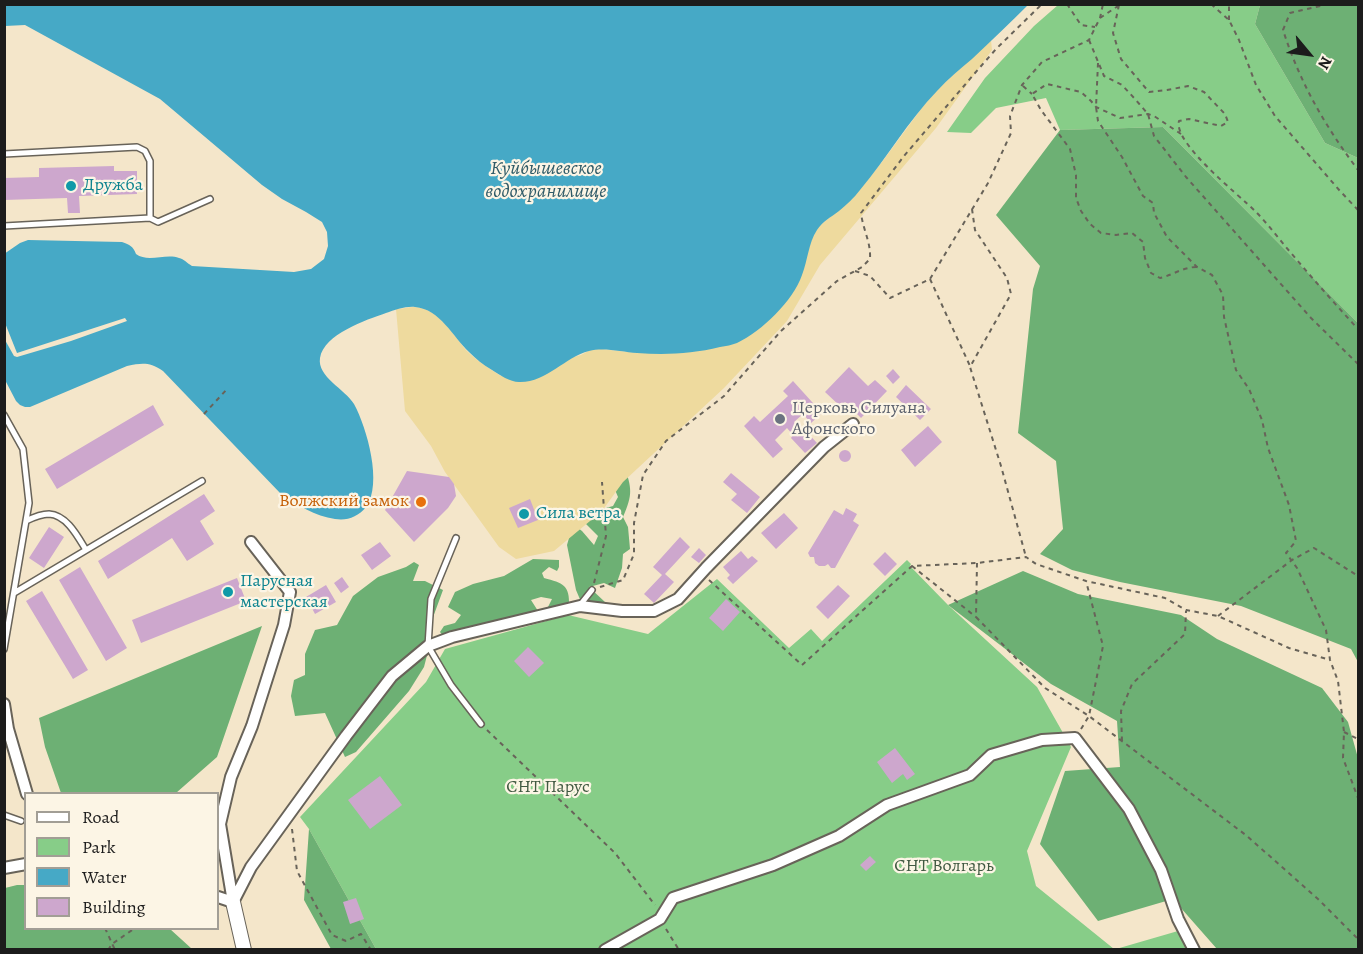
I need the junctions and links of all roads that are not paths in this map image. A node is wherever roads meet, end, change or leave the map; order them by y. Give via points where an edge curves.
1 (4, 154) edge
2 (210, 199) dead end
3 (150, 218) junction
4 (4, 226) edge
5 (4, 415) edge
6 (853, 424) dead end
7 (202, 481) dead end
8 (26, 521) junction
9 (456, 538) dead end
10 (251, 542) dead end
11 (86, 550) junction
12 (592, 590) road end
13 (14, 593) junction
14 (580, 606) junction
15 (428, 646) junction
16 (4, 649) edge
17 (4, 704) edge
18 (481, 724) road end
19 (26, 792) edge
20 (4, 815) edge
21 (21, 820) dead end
22 (24, 864) edge
23 (4, 868) edge
24 (219, 897) edge
25 (233, 902) junction
26 (244, 950) edge
27 (605, 950) edge
28 (1194, 950) edge

1 - 3 lane via 137,147 145,151 150,161
2 - 3 lane via 158,222
3 - 4 lane
5 - 8 lane via 23,449 29,503
6 - 14 street via 824,447 678,599 654,611
7 - 11 lane
8 - 11 lane via 49,514 62,519
8 - 13 lane
9 - 15 lane via 431,599
10 - 25 street via 290,592 284,625 252,726 231,777 220,824
11 - 13 lane
12 - 14 lane
13 - 16 lane
14 - 15 street
15 - 18 lane via 451,686
15 - 25 street via 392,676 251,867
17 - 19 street
20 - 21 lane
22 - 23 street
24 - 25 street
25 - 26 street
27 - 28 street via 660,919 673,898 772,866 839,836 886,805 970,775 991,755 1042,740 1075,738 1129,809 1161,870

